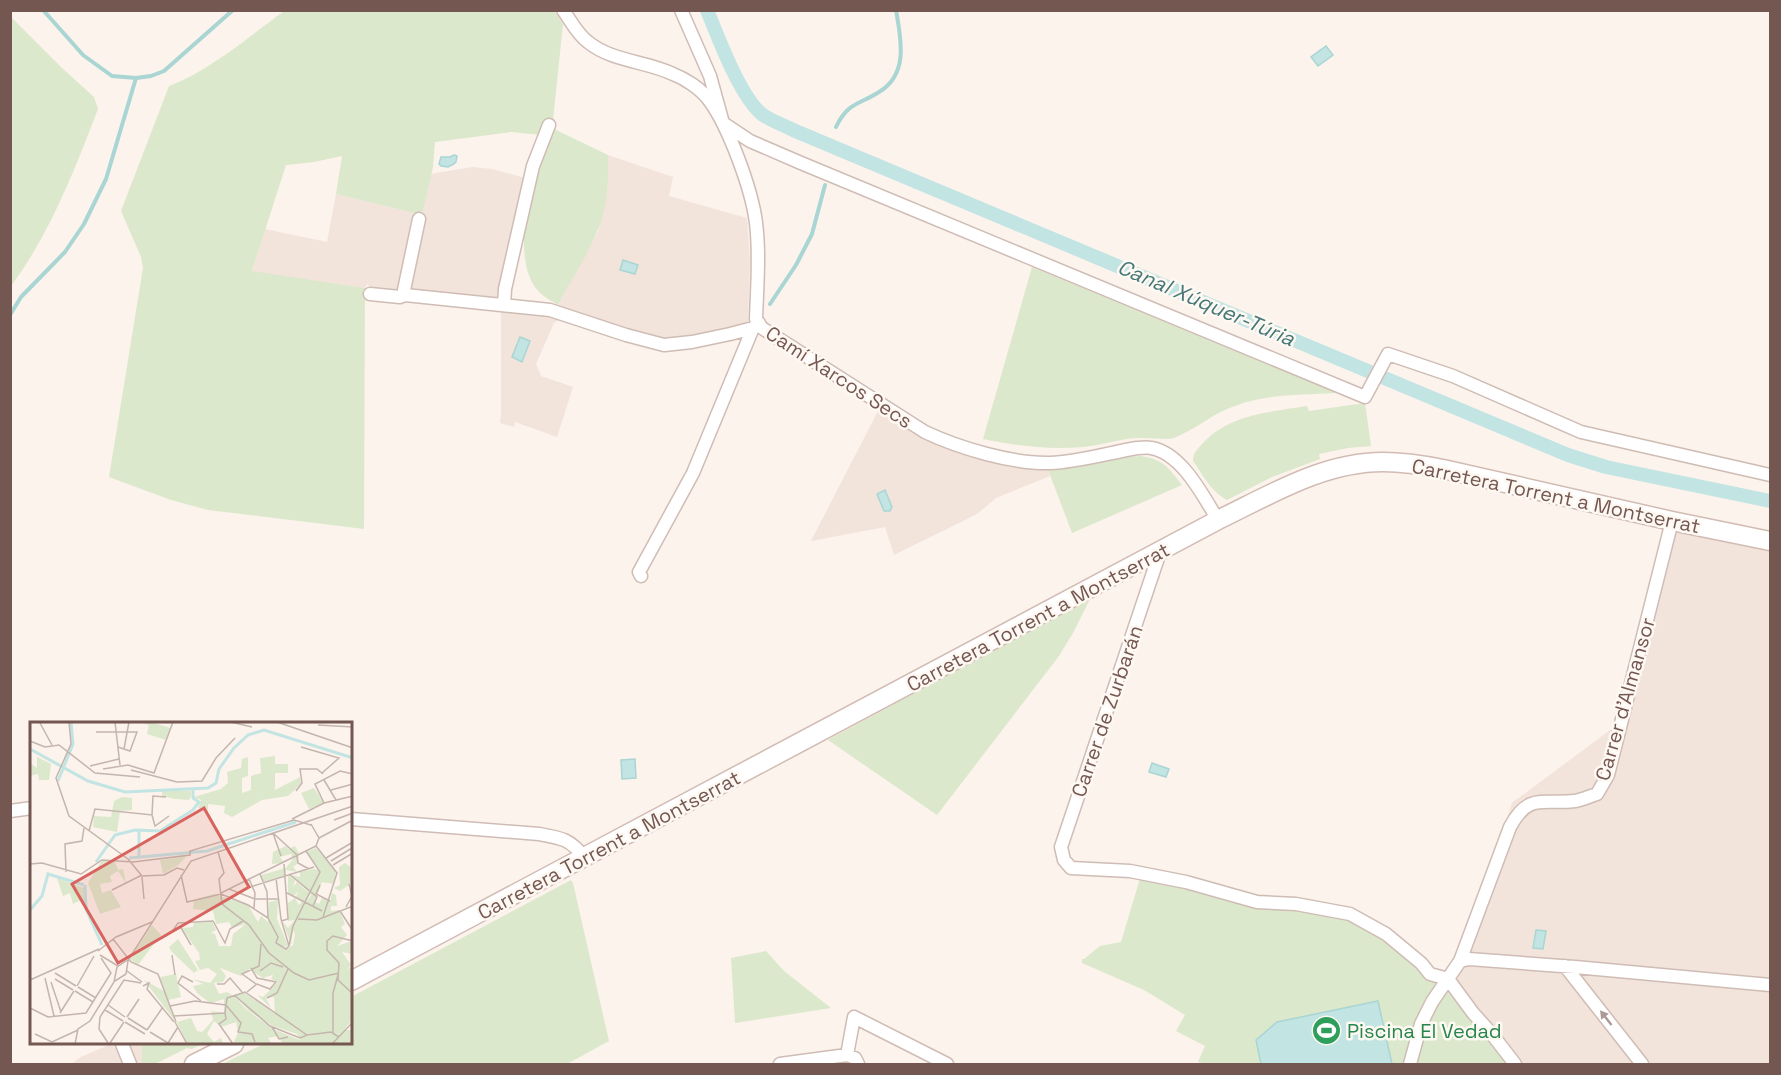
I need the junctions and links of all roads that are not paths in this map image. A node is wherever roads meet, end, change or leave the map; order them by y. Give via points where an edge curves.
1 (562, 10) edge
2 (681, 10) edge
3 (723, 123) junction
4 (549, 125) dead end
5 (419, 219) dead end
6 (370, 294) dead end
7 (405, 295) junction
8 (504, 305) junction
9 (756, 325) junction
10 (1770, 475) edge
11 (1218, 520) junction
12 (1672, 521) junction
13 (1770, 541) edge
14 (1160, 552) junction
15 (641, 576) dead end
16 (30, 808) edge
17 (10, 811) edge
18 (352, 819) edge
19 (585, 858) junction
20 (1460, 961) junction
21 (1565, 966) junction
22 (1448, 979) junction
23 (352, 980) edge
24 (1770, 985) edge
25 (122, 1045) edge
26 (232, 1045) edge
27 (848, 1055) junction
28 (130, 1065) edge
29 (194, 1065) edge
30 (780, 1065) edge
31 (858, 1065) edge
32 (948, 1065) edge
33 (1410, 1065) edge
34 (1515, 1065) edge
35 (1642, 1065) edge

1 - 3 street, Camí Xarcos Secs via 588,42 611,56 672,73 693,85 708,99
2 - 3 street via 710,76
3 - 9 street, Camí Xarcos Secs via 747,184 756,222
3 - 10 street via 750,141 801,164 1365,398 1388,354 1453,376 1581,432
4 - 8 street via 533,166
5 - 7 street
6 - 7 street
7 - 8 street
8 - 9 street via 550,310 664,345 692,342
9 - 11 street, Camí Xarcos Secs via 925,432 982,453 1050,463 1137,448 1163,452 1182,466
9 - 15 street via 693,473 639,572
11 - 12 main road, Carretera Torrent a Montserrat via 1309,476 1382,461 1443,469
11 - 14 main road, Carretera Torrent a Montserrat
12 - 13 main road, Carretera Torrent a Montserrat
12 - 20 street, Carrer d'Almansor via 1608,775 1597,794 1576,801 1536,802 1518,813
14 - 19 main road, Carretera Torrent a Montserrat
14 - 22 street, Carrer de Zurbarán via 1061,847 1064,860 1071,868 1130,871 1257,902 1296,904 1350,914 1386,934 1430,974
16 - 17 street
18 - 19 street via 538,834 575,845
19 - 23 main road, Carretera Torrent a Montserrat
20 - 21 street
20 - 22 street, Carrer d'Almansor
21 - 24 street
35 -> 21 street
22 - 33 street, Carrer d'Almansor via 1421,1024
22 - 34 street
25 - 28 street
26 - 29 main road
27 - 30 street
27 - 31 street
27 - 32 street via 854,1017

